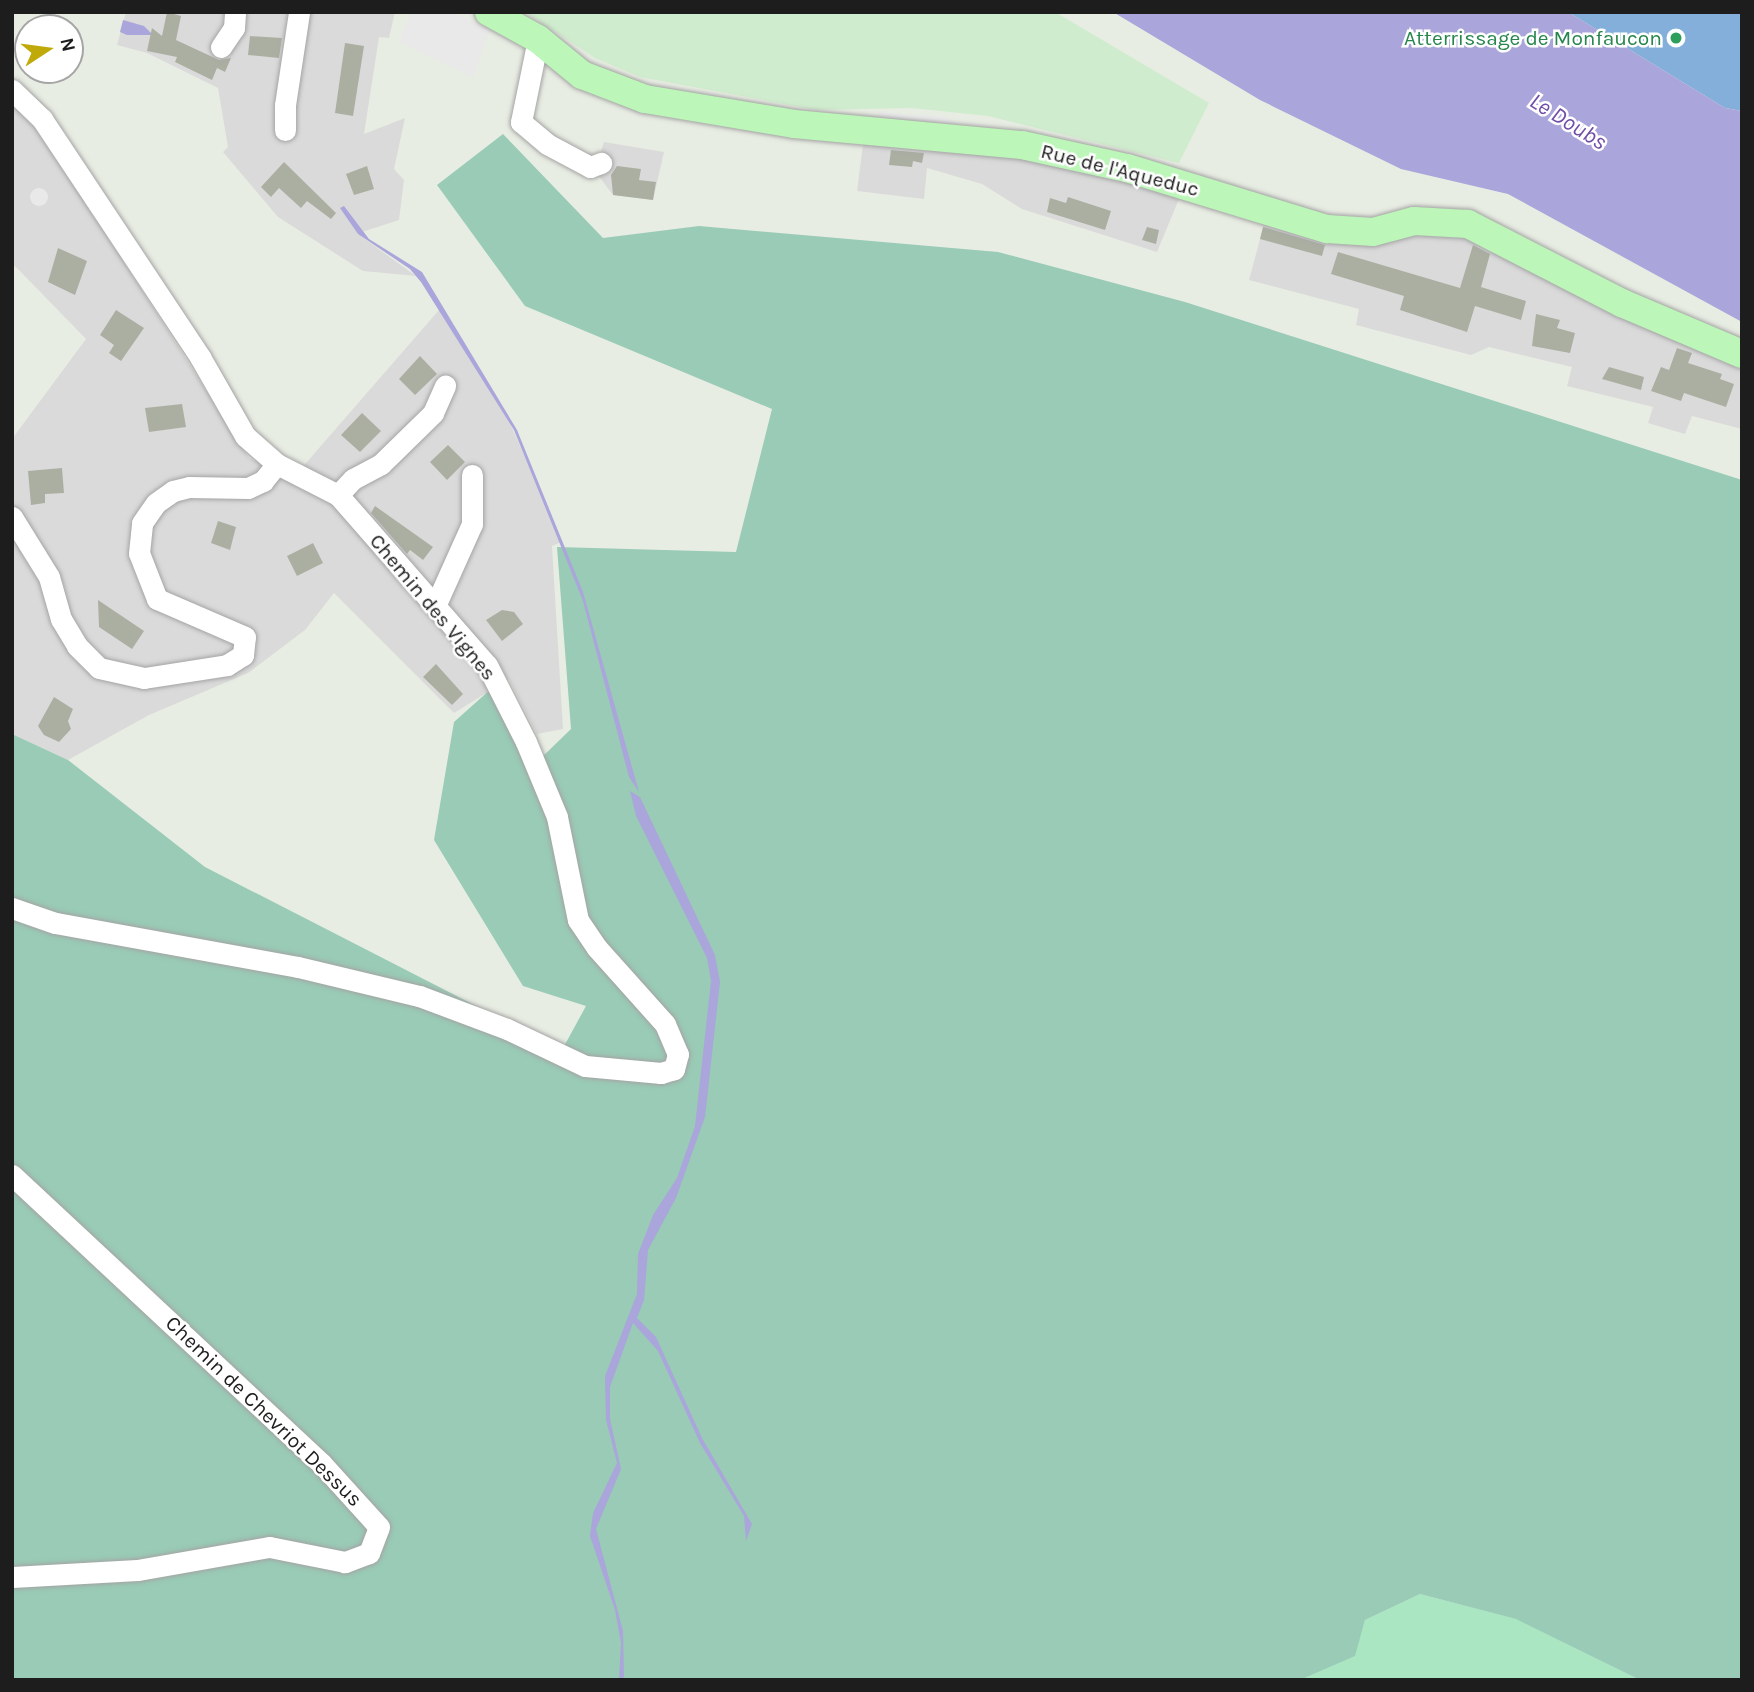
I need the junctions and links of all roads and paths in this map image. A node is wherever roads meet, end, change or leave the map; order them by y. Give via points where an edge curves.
1 (235, 12) edge
2 (299, 12) edge
3 (489, 12) edge
4 (538, 39) junction
5 (222, 47) dead end
6 (12, 90) edge
7 (285, 130) dead end
8 (601, 163) dead end
9 (1742, 354) edge
10 (445, 386) dead end
11 (277, 464) junction
12 (472, 475) dead end
13 (338, 495) junction
14 (12, 517) edge
15 (436, 604) junction
16 (12, 908) edge
17 (12, 1175) edge
18 (12, 1577) edge

1 - 5 street via 234,28
2 - 7 street
3 - 4 street, Rue de l'Aqueduc
4 - 8 street via 521,122 547,144 590,167
4 - 9 street, Rue de l'Aqueduc via 582,75 645,99 794,124 1022,145 1126,168 1327,229 1373,232 1414,221 1468,223 1622,303
6 - 11 street, Chemin des Vignes via 42,119 200,357 245,436
10 - 13 street via 433,413 381,464 353,479
11 - 13 street, Chemin des Vignes
11 - 14 street via 263,481 248,488 173,491 156,503 142,523 138,553 157,599 245,637 243,655 219,667 144,678 99,668 77,646 61,619 49,577
12 - 15 street via 472,523
13 - 15 street, Chemin des Vignes
15 - 16 street, Chemin des Vignes via 502,690 557,817 578,920 675,1039 674,1069 661,1073 585,1066 507,1028 419,996 298,967 55,923
17 - 18 street, Chemin de Chevriot Dessus via 311,1453 379,1527 369,1553 345,1562 269,1547 137,1570

